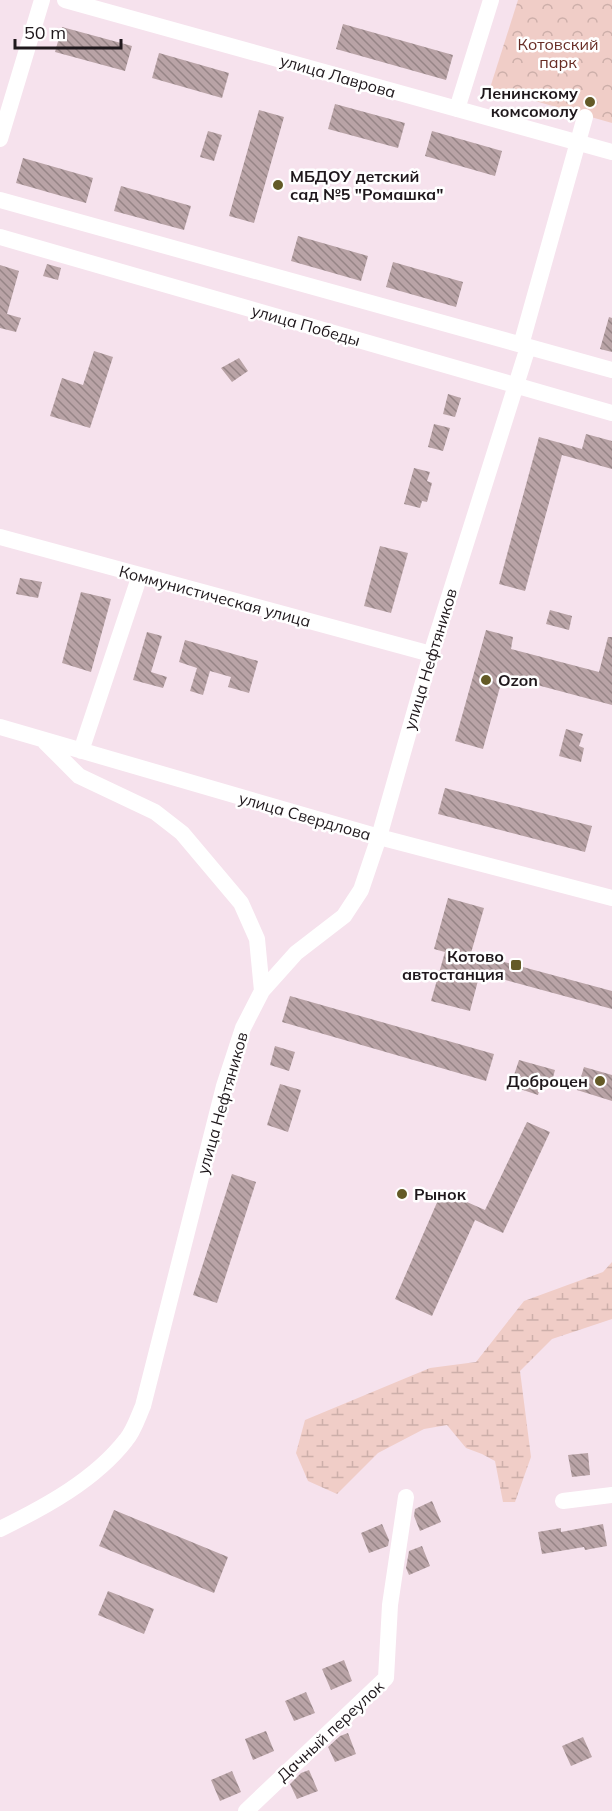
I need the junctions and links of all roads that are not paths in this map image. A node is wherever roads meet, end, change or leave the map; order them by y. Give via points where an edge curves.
1 (42, 0) edge
2 (65, 0) edge
3 (491, 0) edge
4 (457, 109) junction
5 (585, 117) dead end
6 (0, 139) edge
7 (578, 143) junction
8 (612, 152) edge
9 (0, 200) edge
10 (0, 237) edge
11 (524, 346) junction
12 (612, 370) edge
13 (515, 386) junction
14 (612, 413) edge
15 (0, 537) edge
16 (140, 575) junction
17 (430, 654) junction
18 (0, 727) edge
19 (42, 740) junction
20 (81, 751) junction
21 (379, 837) junction
22 (612, 898) edge
23 (262, 991) junction
24 (612, 1495) edge
25 (406, 1497) dead end
26 (563, 1502) dead end
27 (0, 1528) edge
28 (246, 1811) edge

1 - 6 street
2 - 4 street, улица Лаврова
3 - 4 street
4 - 7 street, улица Лаврова
5 - 7 street, улица Нефтяников
7 - 8 street, улица Лаврова
7 - 11 street, улица Нефтяников
9 - 11 street
10 - 13 street, улица Победы
11 - 12 street
11 - 13 street, улица Нефтяников
13 - 14 street, улица Победы
13 - 17 street, улица Нефтяников
15 - 16 street, Коммунистическая улица
16 - 17 street, Коммунистическая улица
16 - 20 street
17 - 21 street, улица Нефтяников
18 - 19 street, улица Свердлова
19 - 20 street, улица Свердлова
19 - 23 street via 79,776 154,812 182,833 241,903 257,939
20 - 21 street, улица Свердлова
21 - 22 street, улица Свердлова
21 - 23 street, улица Нефтяников via 361,890 344,916 296,953
23 - 27 street, улица Нефтяников via 243,1028 224,1086 143,1406 128,1438 102,1466 71,1488
24 - 26 street
25 - 28 street, Дачный переулок via 390,1605 386,1678

